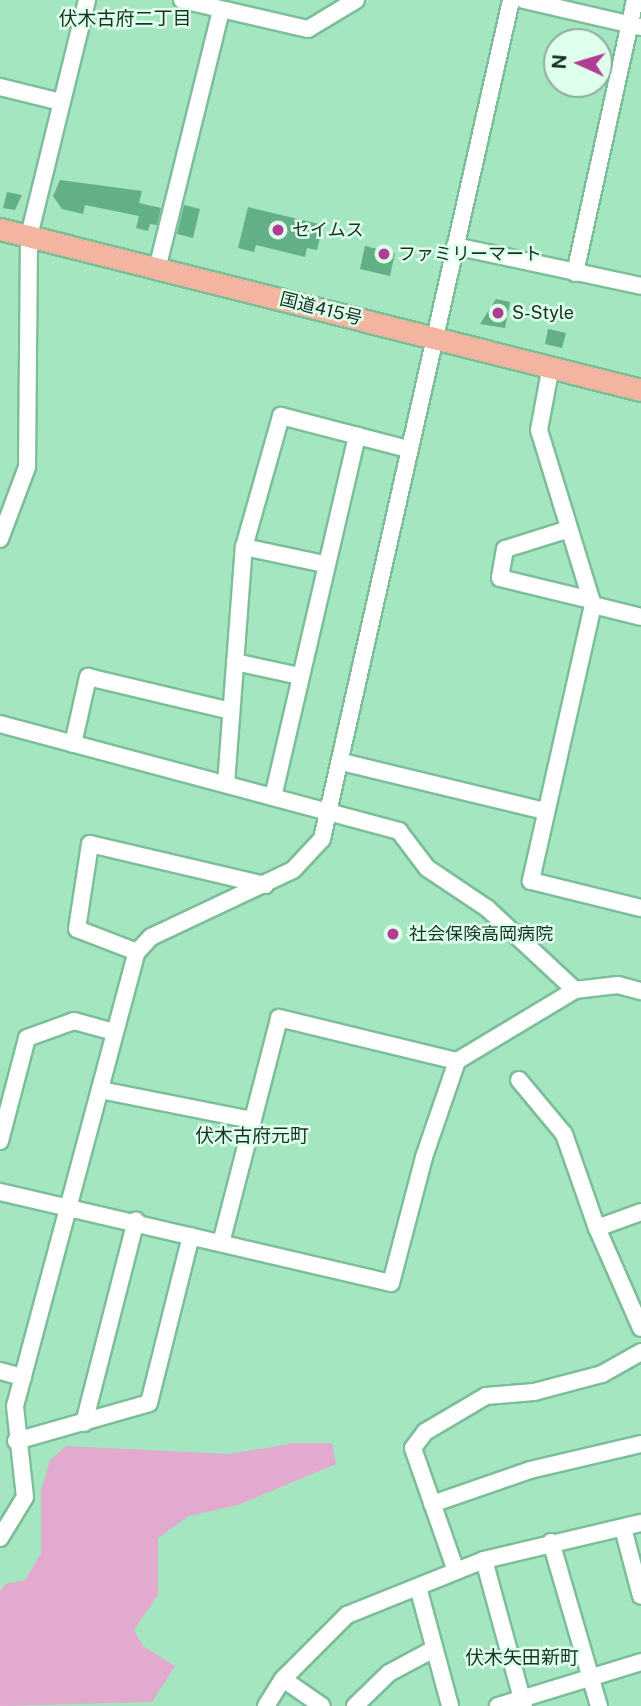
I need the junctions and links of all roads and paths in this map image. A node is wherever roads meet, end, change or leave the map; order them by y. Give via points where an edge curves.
1 (87, 0) edge
2 (182, 0) edge
3 (356, 0) edge
4 (511, 0) edge
5 (524, 0) edge
6 (635, 0) edge
7 (220, 10) junction
8 (635, 26) edge
9 (0, 87) edge
10 (61, 102) junction
11 (0, 229) edge
12 (29, 236) junction
13 (455, 246) junction
14 (157, 269) junction
15 (575, 273) junction
16 (641, 286) edge
17 (432, 336) junction
18 (551, 366) junction
19 (641, 390) edge
20 (357, 436) junction
21 (408, 449) junction
22 (3, 523) edge
23 (569, 529) junction
24 (0, 539) edge
25 (244, 547) junction
26 (324, 564) junction
27 (592, 602) junction
28 (641, 617) edge
29 (235, 662) junction
30 (300, 676) junction
31 (231, 711) junction
32 (0, 724) edge
33 (73, 744) junction
34 (342, 762) junction
35 (226, 784) junction
36 (273, 797) junction
37 (544, 811) junction
38 (330, 812) junction
39 (265, 885) junction
40 (641, 908) edge
41 (137, 952) junction
42 (575, 990) junction
43 (641, 991) edge
44 (114, 1032) junction
45 (457, 1061) junction
46 (519, 1080) dead end
47 (100, 1090) junction
48 (252, 1120) junction
49 (0, 1141) edge
50 (0, 1192) edge
51 (70, 1207) junction
52 (641, 1212) edge
53 (136, 1221) junction
54 (597, 1228) junction
55 (191, 1236) junction
56 (221, 1243) junction
57 (641, 1328) edge
58 (641, 1352) edge
59 (0, 1371) edge
60 (23, 1377) junction
61 (84, 1423) junction
62 (17, 1444) junction
63 (641, 1444) edge
64 (0, 1446) edge
65 (432, 1504) junction
66 (8, 1519) edge
67 (641, 1523) edge
68 (623, 1528) junction
69 (0, 1538) edge
70 (551, 1542) junction
71 (484, 1560) junction
72 (456, 1571) junction
73 (418, 1587) junction
74 (641, 1596) edge
75 (432, 1650) junction
76 (641, 1662) edge
77 (590, 1677) junction
78 (283, 1679) junction
79 (523, 1702) edge
80 (267, 1706) edge
81 (322, 1706) edge
82 (355, 1706) edge
83 (450, 1706) edge
84 (498, 1706) edge
85 (599, 1706) edge

1 - 10 street
2 - 7 street
3 - 7 street via 308,29
4 - 13 street
5 - 8 street
6 - 8 street
7 - 14 street
8 - 15 street
9 - 10 street
10 - 12 street
11 - 12 highway, 国道415号
12 - 14 highway, 国道415号
12 - 22 street via 27,467
13 - 15 street
13 - 17 street
14 - 17 highway, 国道415号
15 - 16 street
17 - 18 highway, 国道415号
17 - 21 street
18 - 19 highway, 国道415号
18 - 23 street via 539,430
20 - 21 street
20 - 25 street via 281,416
20 - 26 street
21 - 34 street
22 - 24 street
23 - 27 street
23 - 27 street via 506,549 500,578
25 - 26 street
25 - 29 street
26 - 30 street
27 - 28 street
27 - 37 street
29 - 30 street
29 - 31 street
30 - 36 street
31 - 33 street via 88,677
31 - 35 street
32 - 33 street
33 - 35 street
34 - 37 street
34 - 38 street
35 - 36 street
36 - 38 street
37 - 40 street via 531,881
38 - 39 street via 322,839 293,870
38 - 42 street via 399,831 427,868 488,909
39 - 41 street via 150,937
39 - 41 street via 90,844 77,929
41 - 44 street
42 - 43 street via 618,985
42 - 45 street
44 - 47 street
44 - 49 street via 74,1021 27,1038
45 - 48 street via 279,1018
45 - 56 street via 424,1157 391,1283
46 - 54 street via 564,1134
47 - 48 street
47 - 51 street
48 - 56 street
50 - 51 street
51 - 53 street
51 - 60 street
52 - 54 street
53 - 55 street
53 - 61 street
54 - 57 street
55 - 56 street
55 - 61 street via 149,1403
58 - 65 street via 602,1374 534,1392 486,1396 425,1432 413,1448
59 - 60 street
60 - 62 street via 15,1406
61 - 62 street
62 - 64 street
62 - 66 street via 25,1497
63 - 65 street via 530,1470
65 - 72 street
66 - 69 street
67 - 68 street
68 - 70 street
68 - 74 street
70 - 71 street
70 - 77 street
71 - 72 street
71 - 79 street
72 - 73 street
73 - 75 street
73 - 78 street via 347,1615
75 - 82 street via 389,1673
75 - 83 street
76 - 77 street
77 - 79 street
77 - 85 street
78 - 80 street
78 - 81 street
79 - 84 street

